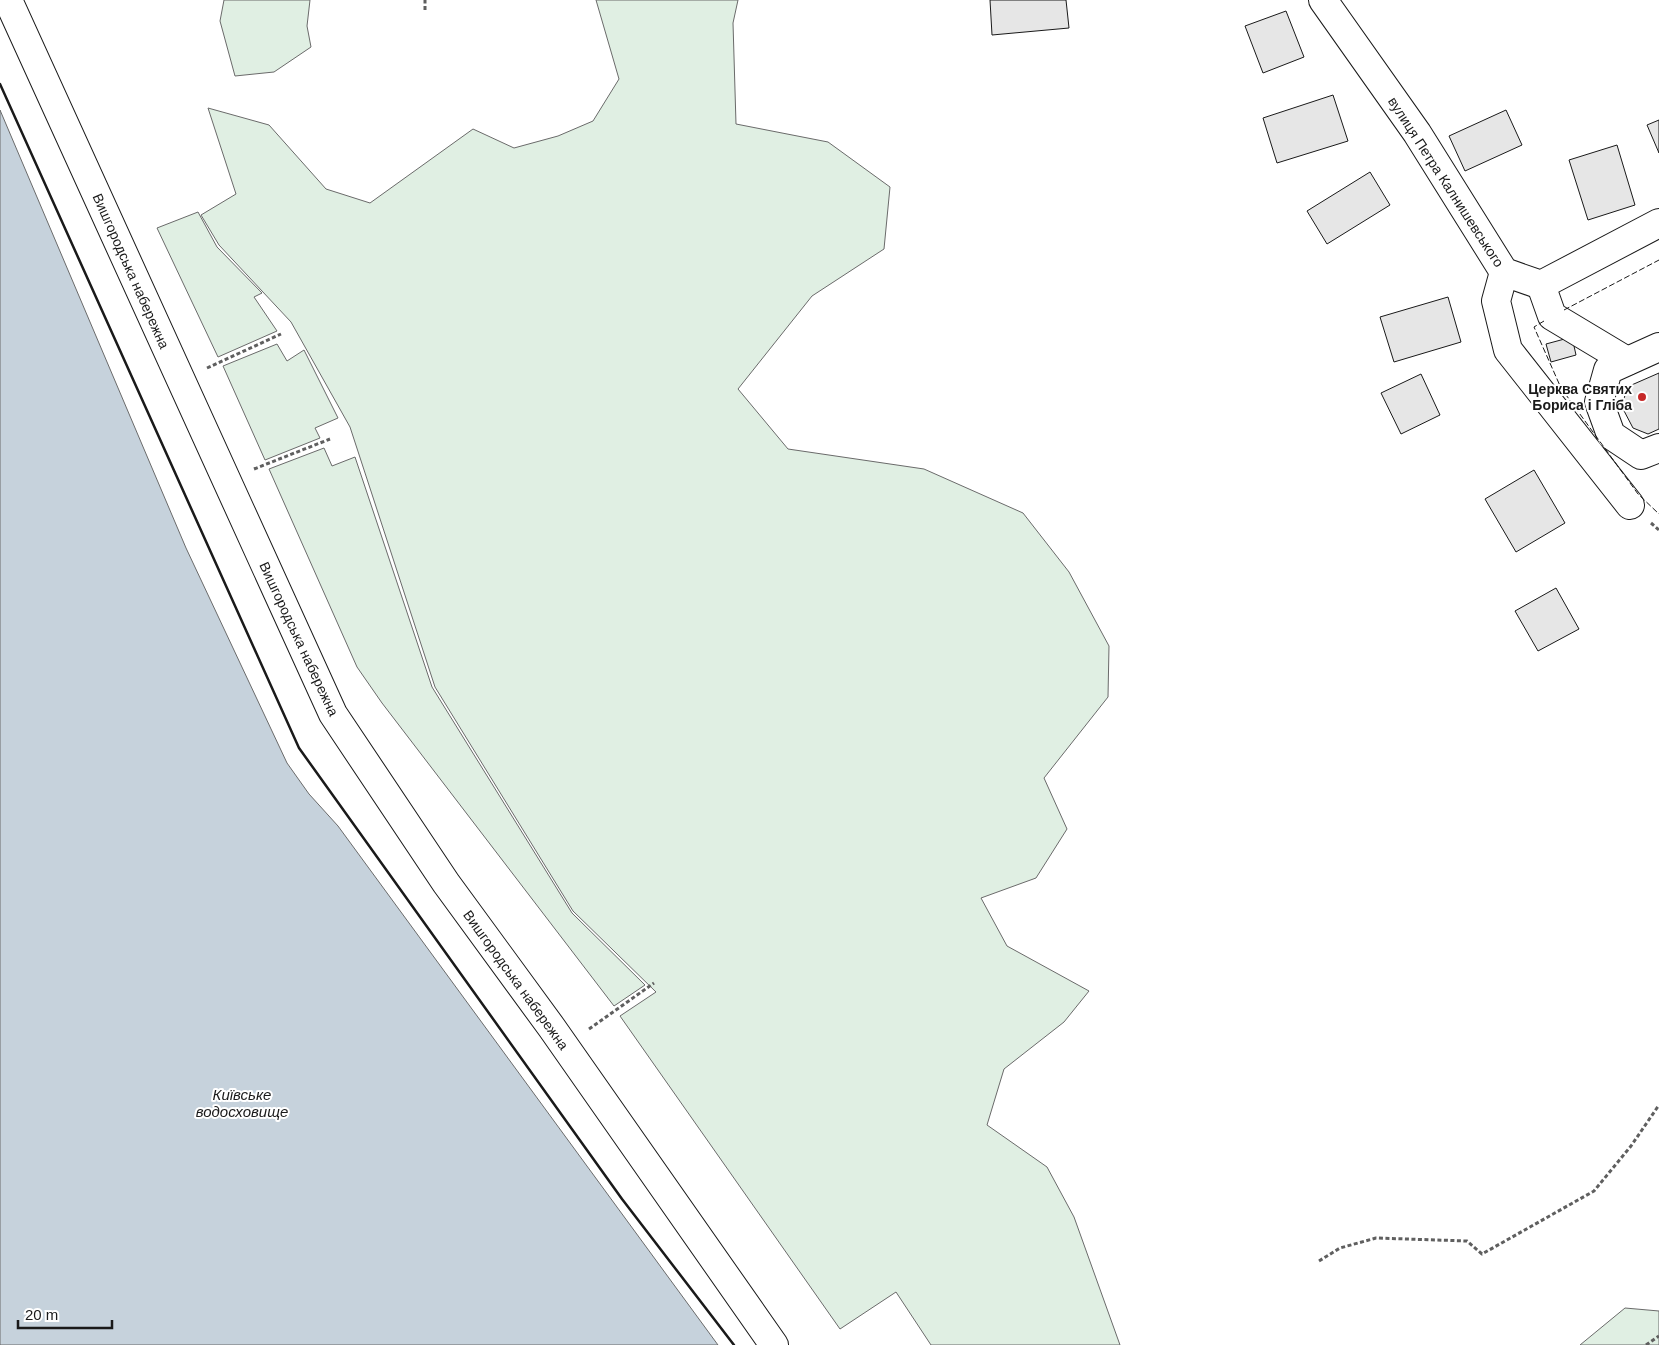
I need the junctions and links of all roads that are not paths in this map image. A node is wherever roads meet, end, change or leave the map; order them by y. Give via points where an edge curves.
1 (8, 0) edge
2 (1323, 0) edge
3 (1659, 223) edge
4 (1504, 272) junction
5 (1541, 285) junction
6 (1659, 347) edge
7 (1628, 361) junction
8 (1659, 448) edge
9 (1630, 505) dead end
10 (774, 1345) edge

1 - 10 street, Вишгородська набережна via 333,714 446,883
2 - 4 street, вулиця Петра Калнишевського via 1417,133
3 - 5 street
4 - 5 street, вулиця Петра Калнишевського
4 - 9 street via 1496,301 1508,350
5 - 7 street via 1552,316
6 - 7 street
7 - 8 street via 1608,370 1598,402 1611,435 1641,455

